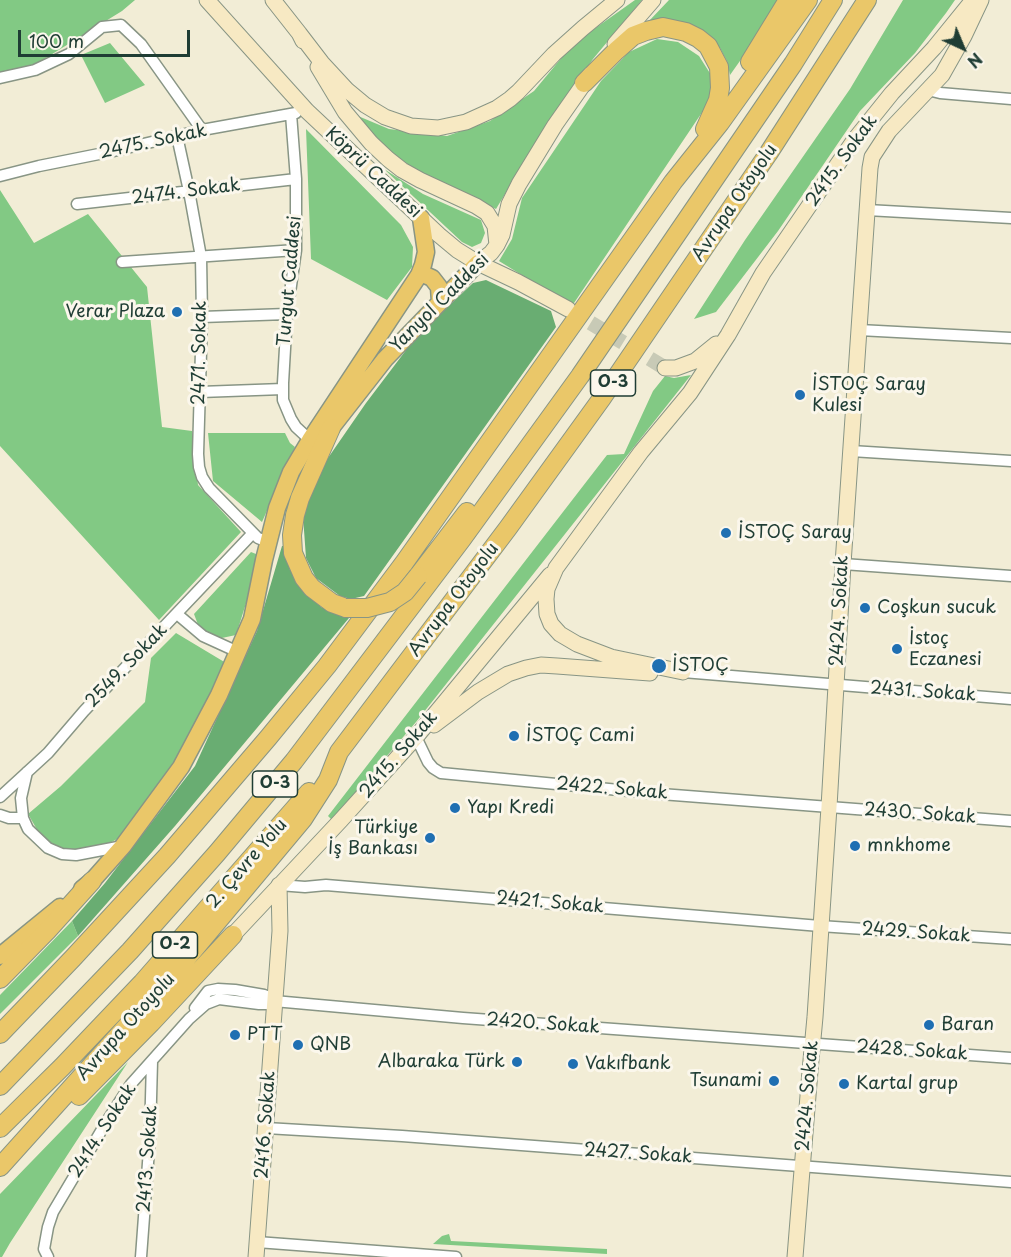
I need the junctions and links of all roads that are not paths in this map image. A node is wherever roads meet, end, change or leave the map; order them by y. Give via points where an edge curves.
1 (207, 0) edge
2 (273, 0) edge
3 (617, 0) edge
4 (653, 0) edge
5 (788, 0) edge
6 (808, 0) edge
7 (833, 0) edge
8 (867, 0) edge
9 (973, 0) edge
10 (981, 0) edge
11 (299, 33) junction
12 (0, 78) edge
13 (584, 82) junction
14 (928, 90) junction
15 (1011, 99) edge
16 (307, 111) junction
17 (291, 114) junction
18 (705, 129) junction
19 (202, 130) junction
20 (177, 136) junction
21 (0, 176) edge
22 (296, 179) junction
23 (673, 182) junction
24 (189, 191) junction
25 (77, 204) dead end
26 (867, 210) junction
27 (421, 218) junction
28 (1011, 218) edge
29 (497, 245) junction
30 (296, 250) junction
31 (201, 257) junction
32 (122, 262) dead end
33 (478, 263) junction
34 (418, 275) junction
35 (440, 302) junction
36 (568, 309) tunnel mouth
37 (287, 314) junction
38 (202, 317) junction
39 (859, 330) junction
40 (728, 335) junction
41 (1011, 338) edge
42 (665, 368) tunnel mouth
43 (283, 389) junction
44 (200, 392) junction
45 (331, 428) junction
46 (310, 440) junction
47 (851, 451) junction
48 (521, 458) junction
49 (1011, 461) edge
50 (253, 533) junction
51 (268, 542) junction
52 (843, 564) junction
53 (556, 568) junction
54 (1011, 576) edge
55 (177, 614) junction
56 (252, 619) junction
57 (238, 652) junction
58 (683, 672) junction
59 (836, 685) junction
60 (1011, 699) edge
61 (416, 737) junction
62 (339, 752) junction
63 (28, 772) junction
64 (0, 796) edge
65 (829, 807) junction
66 (0, 815) edge
67 (23, 818) junction
68 (1011, 821) edge
69 (123, 846) junction
70 (92, 881) junction
71 (279, 885) junction
72 (820, 926) junction
73 (233, 935) joint
74 (1011, 939) edge
75 (0, 956) edge
76 (0, 979) edge
77 (274, 1001) junction
78 (189, 1019) joint
79 (0, 1034) edge
80 (812, 1044) junction
81 (1011, 1058) edge
82 (152, 1061) junction
83 (0, 1086) edge
84 (0, 1128) edge
85 (266, 1128) junction
86 (802, 1166) junction
87 (0, 1167) edge
88 (0, 1173) edge
89 (1011, 1182) edge
90 (256, 1250) edge
91 (48, 1257) edge
92 (141, 1257) edge
93 (456, 1257) edge
94 (795, 1257) edge

1 - 16 main road, Köprü Caddesi
2 - 11 main road, Köprü Caddesi
3 - 11 main road via 583,27 510,99 466,122 438,128 411,126 365,105 322,63
4 - 13 main road, Yanyol Caddesi
5 - 18 highway
6 - 23 highway
7 - 48 highway, Avrupa Otoyolu / O-3 via 678,234
8 - 62 highway, Avrupa Otoyolu / O-3 via 602,398
9 - 40 main road, 2415. Sokak via 855,139 763,273
10 - 14 main road, 2424. Sokak via 942,75
11 - 29 main road, Köprü Caddesi via 345,112 371,143 402,170 488,213 495,226
12 - 19 street via 35,70 69,54 102,27 121,25 141,44
13 - 18 highway via 633,36 663,27 686,32 708,46 719,67 718,100
13 - 29 main road, Yanyol Caddesi via 519,184
14 - 15 street
14 - 26 main road, 2424. Sokak via 889,131 872,157
16 - 17 street, 2475. Sokak
16 - 27 main road, Köprü Caddesi
17 - 19 street, 2475. Sokak
17 - 22 street, Turgut Caddesi
18 - 23 highway
19 - 20 street, 2475. Sokak
20 - 21 street, 2475. Sokak
20 - 24 street, 2471. Sokak
22 - 24 street, 2474. Sokak
22 - 30 street, Turgut Caddesi
23 - 79 highway via 327,666 167,856
24 - 25 street, 2474. Sokak
24 - 31 street, 2471. Sokak
26 - 28 street
26 - 39 main road, 2424. Sokak
27 - 33 main road, Köprü Caddesi
27 - 34 main road via 426,252
29 - 33 main road, Yanyol Caddesi
30 - 31 street
30 - 37 street, Turgut Caddesi
31 - 32 street
31 - 38 street, 2471. Sokak
33 - 35 main road, Yanyol Caddesi
33 - 36 main road, Köprü Caddesi
34 - 35 main road via 432,278 439,287
34 - 46 main road
35 - 45 main road, Yanyol Caddesi via 385,359
37 - 38 street
37 - 43 street, Turgut Caddesi
38 - 44 street, 2471. Sokak
39 - 41 street
39 - 47 main road, 2424. Sokak
40 - 42 main road via 695,361
40 - 53 main road, 2415. Sokak via 690,393 641,452
43 - 44 street
43 - 46 street, Turgut Caddesi via 291,419
44 - 50 street, 2471. Sokak via 198,454 202,477
45 - 48 highway, bridge via 300,498 292,535 293,553 312,588 346,608 390,602 405,591 481,495
45 - 56 main road, Yanyol Caddesi via 292,494
46 - 51 main road via 291,472
47 - 49 street
47 - 52 main road, 2424. Sokak
48 - 83 highway, Avrupa Otoyolu / O-3 via 294,761 130,951
50 - 51 street, 2471. Sokak
50 - 55 street, 2549. Sokak
51 - 56 main road
52 - 54 street
52 - 59 main road, 2424. Sokak
53 - 58 main road via 547,589 547,614 560,634 611,657
53 - 61 main road, 2415. Sokak
55 - 57 street via 203,636
55 - 63 street, 2549. Sokak
56 - 57 main road
57 - 69 main road via 181,767
58 - 59 street, 2431. Sokak
58 - 61 main road via 656,674 541,665 526,668 478,692
59 - 60 street, 2431. Sokak
59 - 65 main road, 2424. Sokak
61 - 65 street, 2422. Sokak via 428,762 441,773
61 - 71 main road, 2415. Sokak
62 - 84 highway, 2. Çevre Yolu / O-2 via 280,827 142,983
62 - 87 highway, Avrupa Otoyolu / O-3 via 322,790 278,850 171,977
63 - 64 street, 2549. Sokak
63 - 67 street via 21,798
65 - 68 street, 2430. Sokak
65 - 72 main road, 2424. Sokak
66 - 67 street
67 - 69 street via 38,839 62,854
69 - 70 main road
70 - 75 main road
70 - 76 highway
71 - 72 street, 2421. Sokak via 326,885
71 - 73 main road, 2415. Sokak
71 - 77 main road, 2416. Sokak
72 - 74 street, 2429. Sokak
72 - 80 main road, 2424. Sokak
73 - 88 highway via 152,1023
77 - 78 street, 2420. Sokak via 259,1004 219,999 206,1004
77 - 80 street, 2420. Sokak
77 - 85 main road, 2416. Sokak
78 - 82 street, 2414. Sokak
80 - 81 street, 2428. Sokak
80 - 86 main road, 2424. Sokak
82 - 91 street, 2414. Sokak via 131,1084 53,1212 44,1249
82 - 92 street, 2413. Sokak
85 - 86 street, 2427. Sokak
85 - 90 main road, 2416. Sokak
86 - 89 street, 2427. Sokak
86 - 94 main road, 2424. Sokak
90 - 93 street

